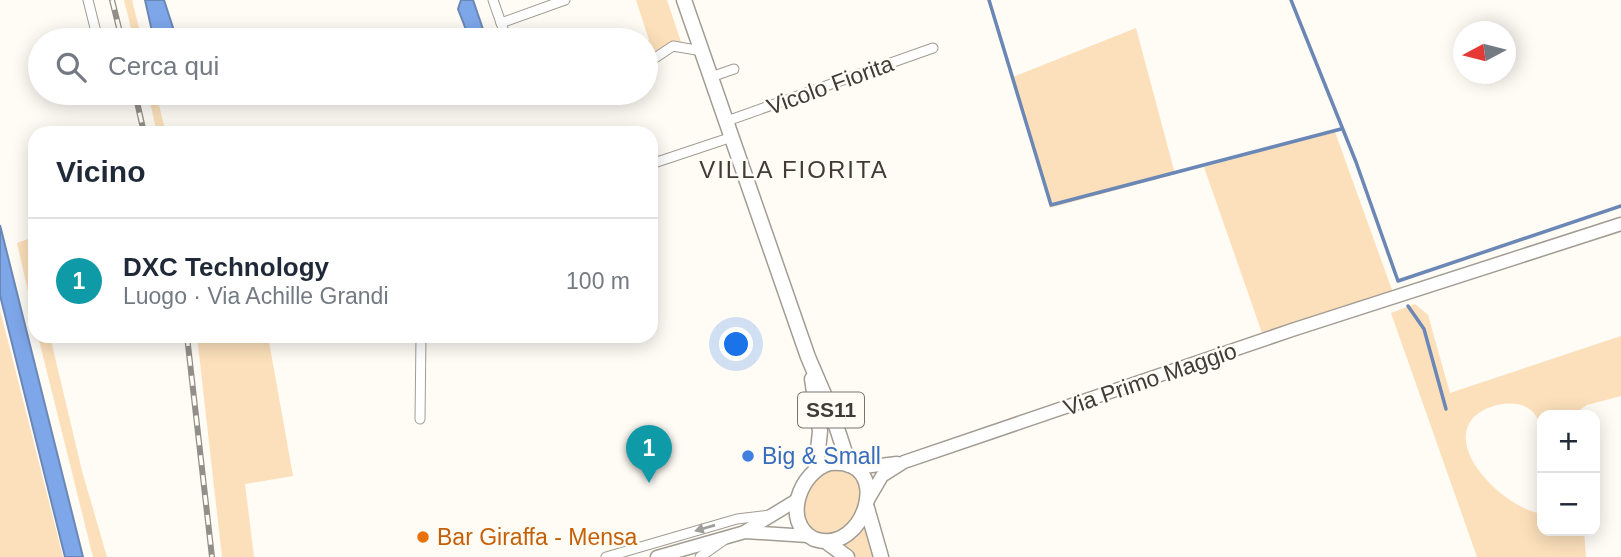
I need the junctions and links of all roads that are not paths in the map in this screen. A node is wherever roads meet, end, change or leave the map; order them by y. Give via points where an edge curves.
1 (88, 0) edge
2 (493, 0) edge
3 (565, 0) edge
4 (684, 0) edge
5 (501, 23) junction
6 (95, 28) edge
7 (503, 28) edge
8 (933, 48) dead end
9 (702, 51) junction
10 (658, 55) edge
11 (734, 69) dead end
12 (711, 77) junction
13 (727, 121) junction
14 (732, 137) junction
15 (658, 162) edge
16 (1618, 225) edge
17 (422, 343) edge
18 (805, 351) junction
19 (420, 419) dead end
20 (904, 462) junction
21 (852, 467) junction
22 (816, 469) junction
23 (797, 500) junction
24 (867, 502) junction
25 (772, 515) junction
26 (746, 532) junction
27 (728, 536) junction
28 (808, 536) junction
29 (828, 543) junction
30 (606, 557) edge
31 (657, 557) edge
32 (700, 557) edge
33 (847, 557) edge
34 (881, 557) edge

1 - 6 street
2 - 5 street
3 - 5 street
4 - 9 main road, SS11
5 - 7 street
8 - 13 street, Vicolo Fiorita
9 - 10 street via 670,46
9 - 12 main road, SS11
11 - 12 street
12 - 13 main road, SS11
13 - 14 main road, SS11
14 - 15 street
14 - 18 main road, SS11
16 - 20 main road, Via Primo Maggio
17 - 19 street
18 - 21 main road, SS11
18 - 22 main road, SS11 via 819,422
20 - 21 main road, Via Primo Maggio
20 - 24 main road, Via Primo Maggio via 882,476
21 - 22 main road via 832,462
21 - 24 main road, SS11 via 865,481
22 - 23 main road, SS11
23 - 25 main road
23 - 28 main road via 797,520
24 - 29 main road via 854,534
24 - 34 main road, SS11
25 - 26 main road
25 -> 30 street via 737,519
26 - 27 main road
26 - 28 main road
27 - 31 main road
27 - 32 street
28 - 29 main road
29 - 33 main road

